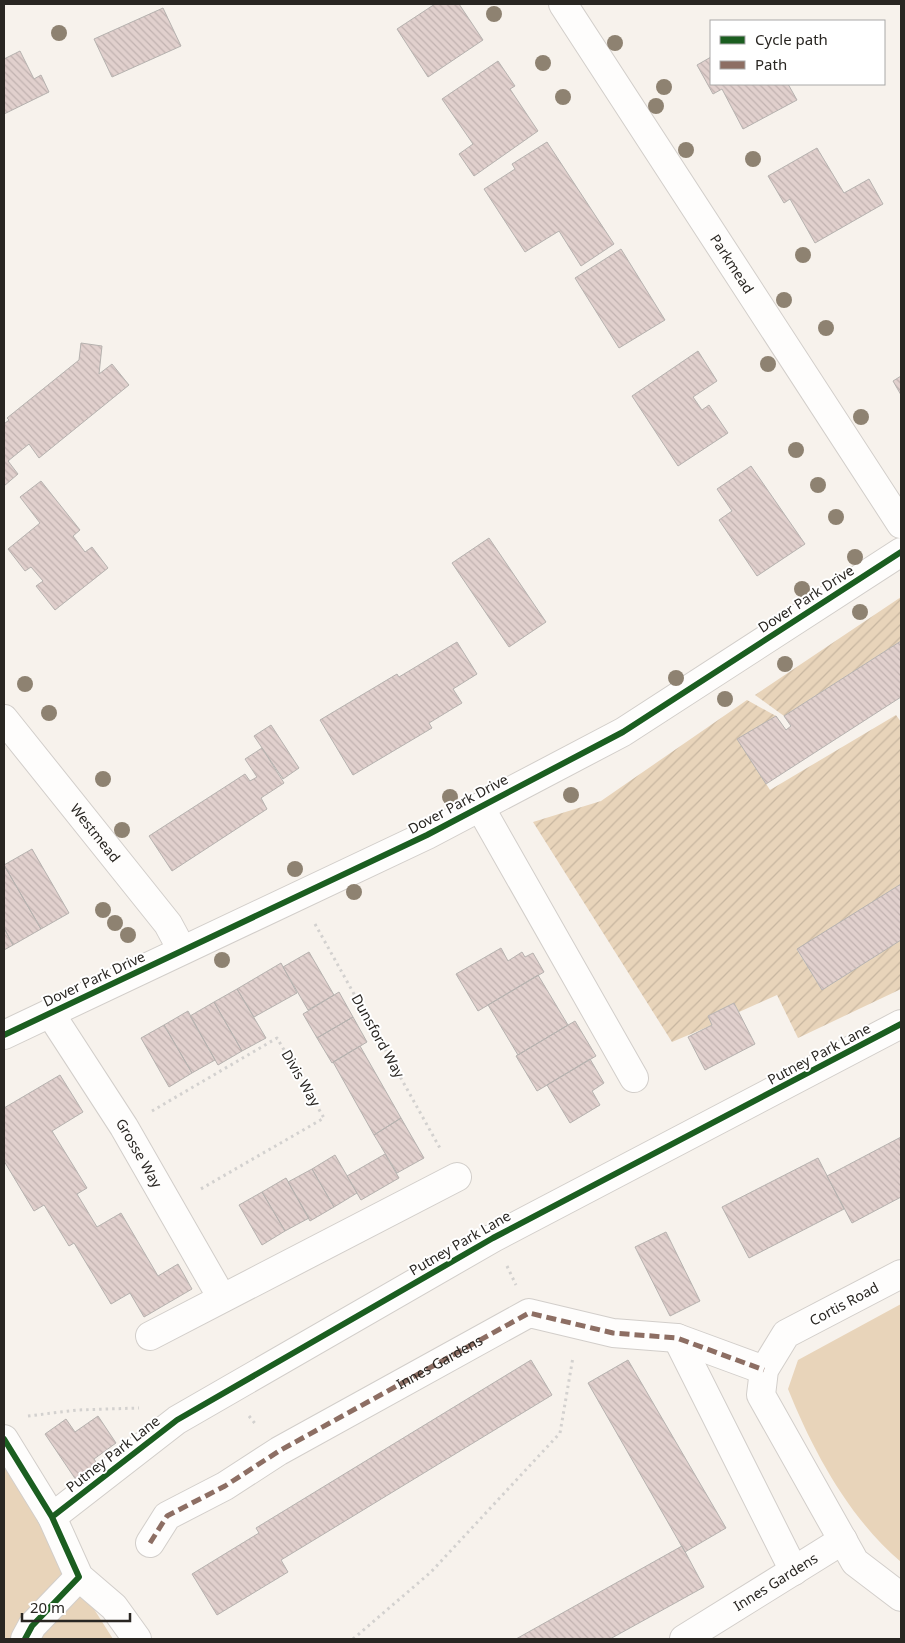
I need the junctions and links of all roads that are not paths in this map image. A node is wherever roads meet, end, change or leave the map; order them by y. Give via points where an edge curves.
1 (563, 4) edge
2 (901, 524) edge
3 (901, 552) edge
4 (4, 720) edge
5 (480, 807) junction
6 (182, 950) junction
7 (50, 1013) junction
8 (901, 1024) edge
9 (4, 1035) edge
10 (634, 1078) dead end
11 (457, 1177) road end
12 (901, 1274) edge
13 (222, 1298) junction
14 (150, 1336) dead end
15 (677, 1338) junction
16 (764, 1370) junction
17 (4, 1439) edge
18 (52, 1517) junction
19 (843, 1540) junction
20 (150, 1543) dead end
21 (794, 1571) junction
22 (79, 1577) junction
23 (901, 1597) edge
24 (710, 1632) edge
25 (25, 1639) edge
26 (137, 1639) edge
27 (684, 1639) edge

1 - 2 street, Parkmead
3 - 5 street, Dover Park Drive via 623,732
4 - 6 street, Westmead via 168,924
5 - 6 street, Dover Park Drive
5 - 10 street
6 - 7 street, Dover Park Drive
7 - 9 street, Dover Park Drive
7 - 13 street, Grosse Way via 124,1127
8 - 18 street, Putney Park Lane via 493,1238 177,1420
11 - 13 street
12 - 16 street, Cortis Road via 786,1334
13 - 14 street
15 - 16 street
15 - 20 street, Innes Gardens via 613,1334 529,1313 167,1516
15 - 21 street
16 - 19 street via 761,1395
17 - 18 street
18 - 22 street
19 - 21 street, Innes Gardens
19 - 23 street via 855,1562
21 - 24 street, Innes Gardens
22 - 25 street via 32,1626
22 - 26 street via 114,1607
24 - 27 street, Innes Gardens

